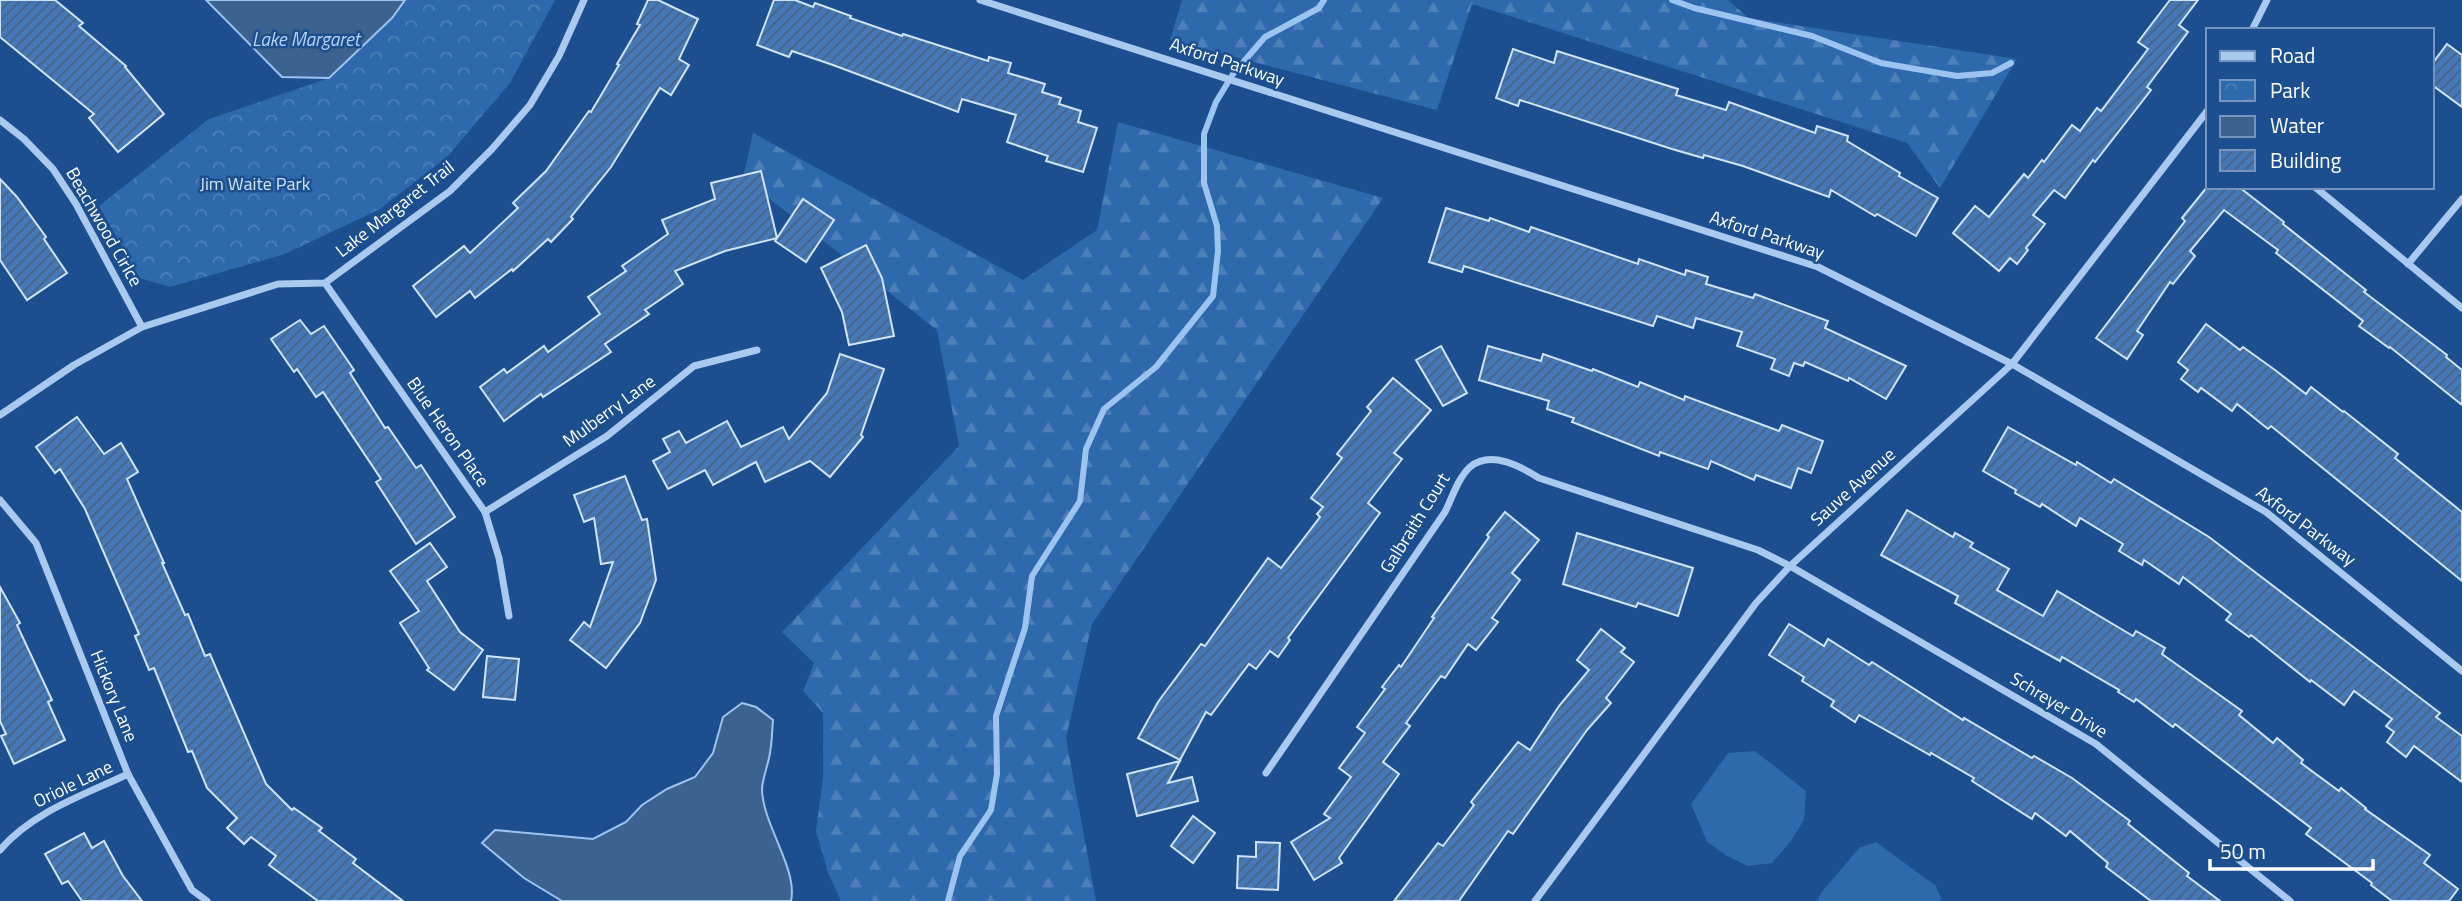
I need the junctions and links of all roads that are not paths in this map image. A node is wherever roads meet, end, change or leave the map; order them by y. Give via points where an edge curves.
1 (584, 0) edge
2 (980, 0) edge
3 (2267, 0) edge
4 (2253, 28) edge
5 (2206, 113) edge
6 (0, 120) edge
7 (2317, 189) edge
8 (2462, 199) edge
9 (2409, 264) junction
10 (325, 283) junction
11 (2462, 308) edge
12 (142, 327) junction
13 (757, 350) dead end
14 (2012, 364) junction
15 (0, 415) edge
16 (0, 500) edge
17 (485, 512) junction
18 (1790, 566) junction
19 (509, 616) dead end
20 (2462, 671) edge
21 (1266, 773) dead end
22 (128, 774) junction
23 (0, 850) edge
24 (207, 901) edge
25 (1535, 901) edge
26 (2290, 901) edge

1 - 10 street, Lake Margaret Trail via 530,105 492,149 450,191
2 - 14 street, Axford Parkway via 1818,267
3 - 4 street
5 - 14 street, Sauve Avenue
6 - 12 street, Beachwood Cirlce via 53,169
7 - 9 street
8 - 9 street
9 - 11 street
10 - 12 street via 278,284
10 - 17 street, Blue Heron Place
12 - 15 street via 74,365
13 - 17 street, Mulberry Lane via 694,366 607,436
14 - 18 street, Sauve Avenue
14 - 20 street, Axford Parkway via 2266,512
16 - 22 street, Hickory Lane via 36,543
17 - 19 street, Blue Heron Place
18 - 21 street, Galbraith Court via 1758,550 1539,478 1513,463 1487,461 1471,466 1445,512
18 - 25 street, Sauve Avenue via 1756,603
18 - 26 street, Schreyer Drive via 2096,744
22 - 23 street, Oriole Lane via 40,816 12,835
22 - 24 street, Hickory Lane via 192,890

